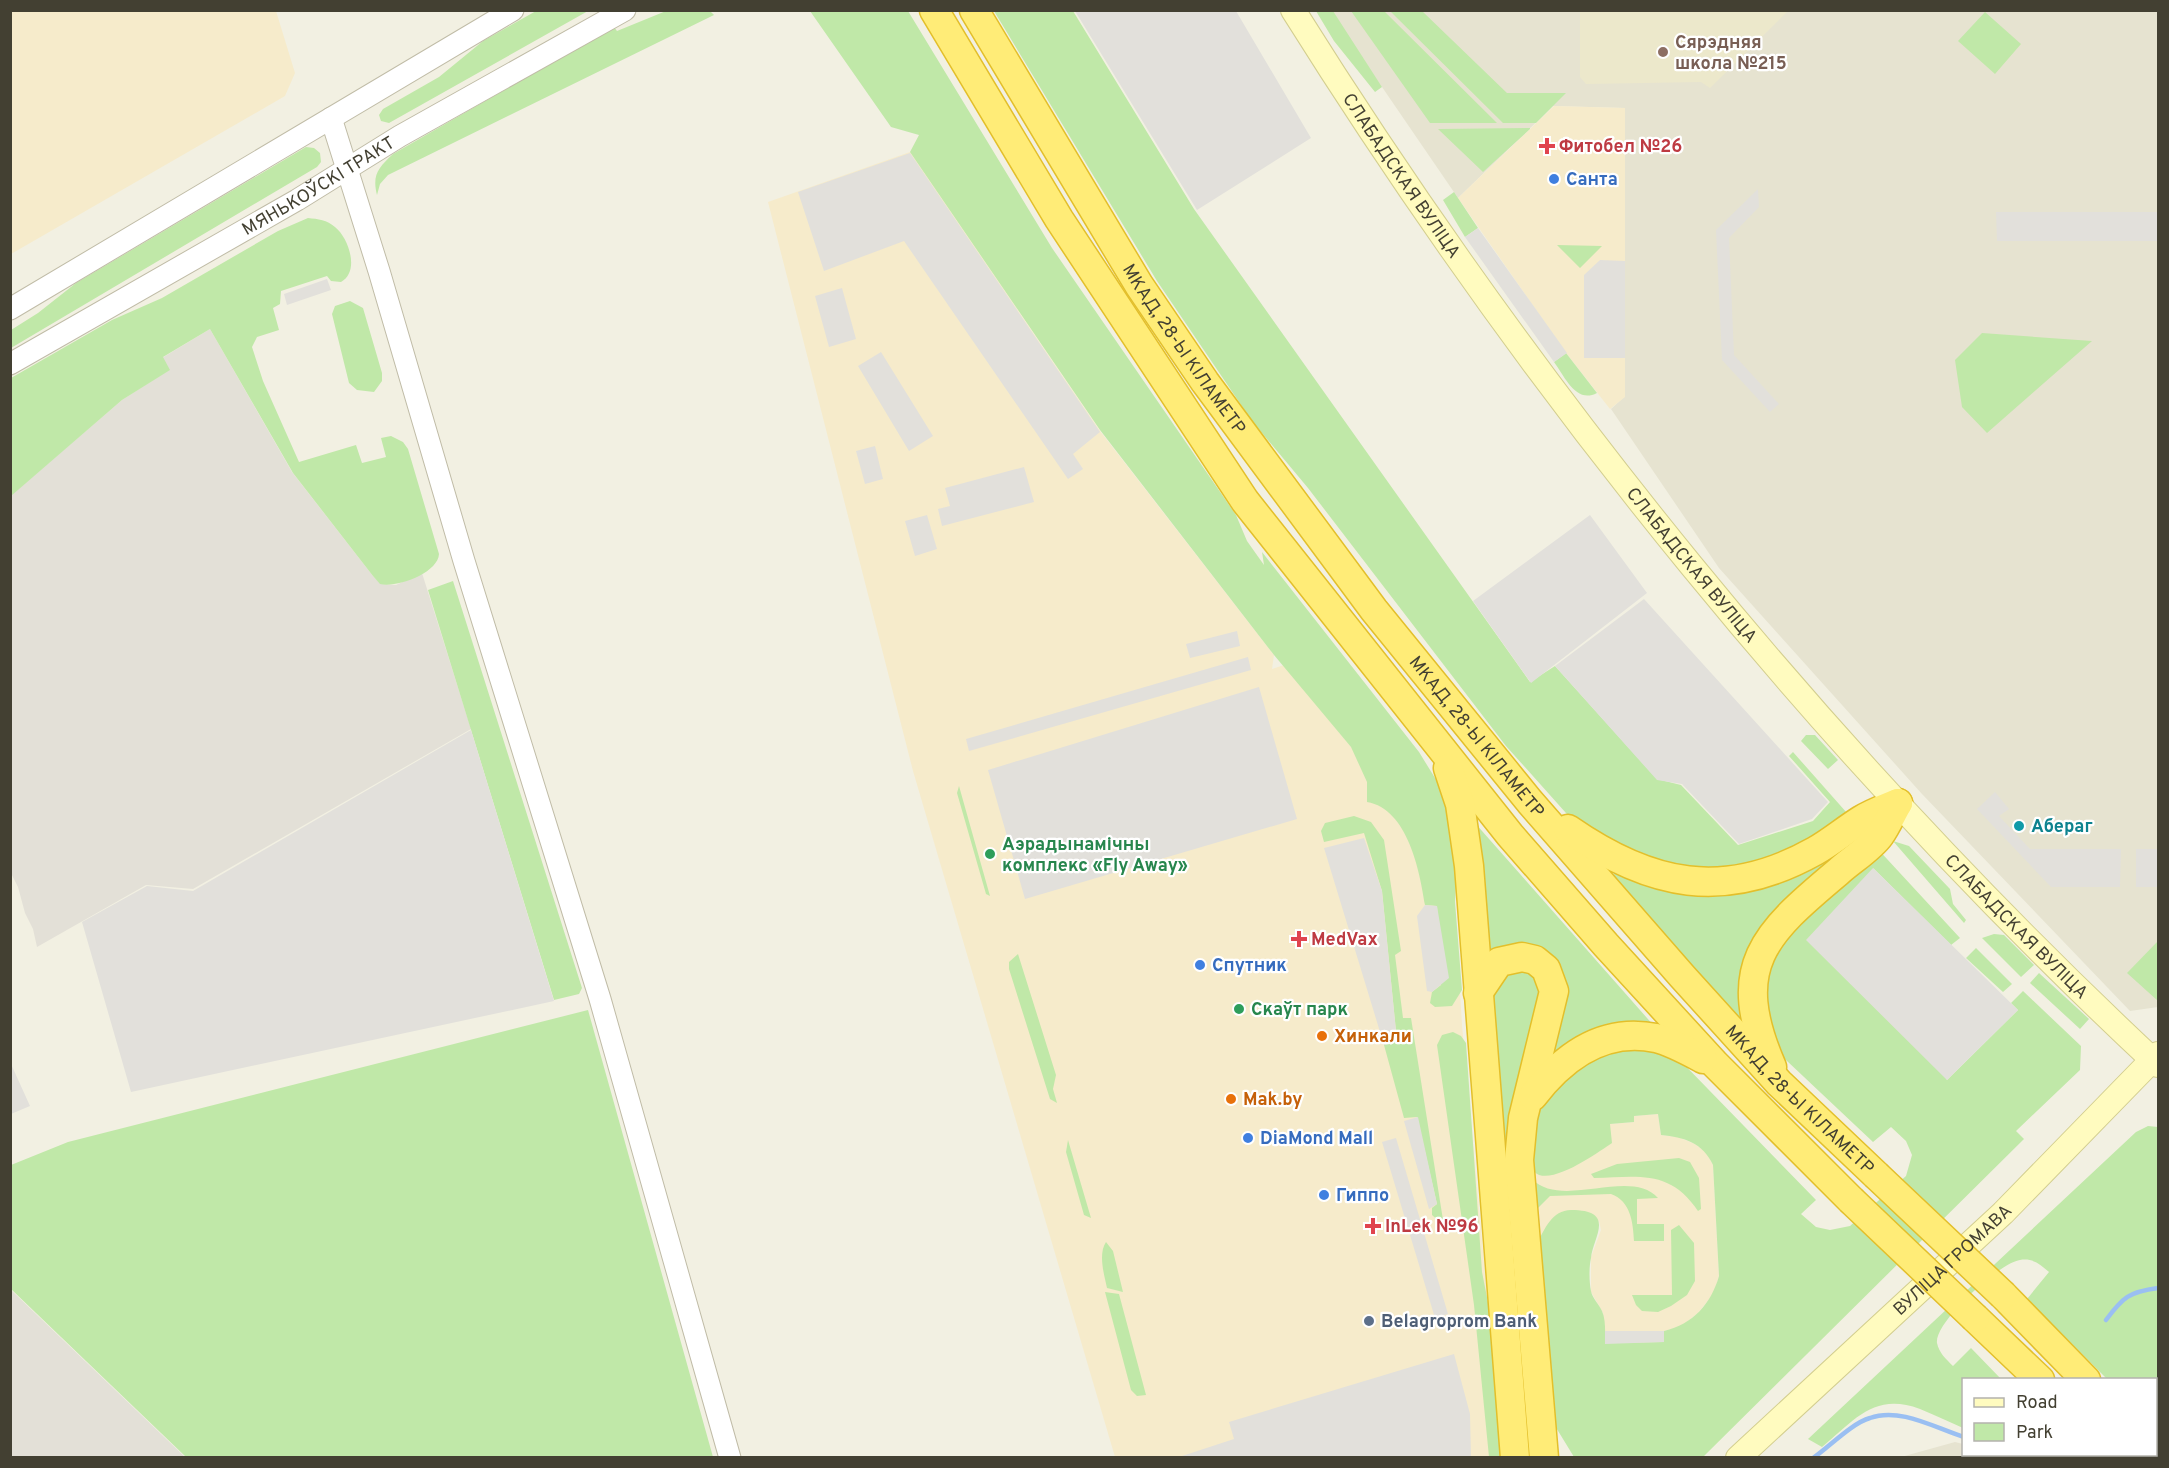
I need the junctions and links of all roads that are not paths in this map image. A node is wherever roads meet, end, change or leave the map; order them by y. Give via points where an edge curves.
1 (513, 10) edge
2 (625, 10) edge
3 (934, 10) edge
4 (974, 10) edge
5 (1293, 10) edge
6 (331, 118) junction
7 (346, 169) junction
8 (10, 309) edge
9 (10, 364) edge
10 (1437, 745) junction
11 (1530, 802) junction
12 (1898, 803) junction
13 (1478, 993) junction
14 (2157, 1060) edge
15 (1715, 1064) junction
16 (1779, 1083) junction
17 (1529, 1100) junction
18 (2038, 1378) edge
19 (2084, 1378) edge
20 (1540, 1418) junction
21 (730, 1458) edge
22 (1515, 1458) edge
23 (1544, 1458) edge
24 (1564, 1458) edge
25 (1738, 1458) edge

1 - 6 street
2 - 7 street, МЯНЬКОЎСКІ ТРАКТ
3 - 10 highway, МКАД, 28-Ы КІЛАМЕТР via 1059,219 1245,501
4 - 11 highway, МКАД, 28-Ы КІЛАМЕТР via 1139,285 1205,382 1374,610
5 - 12 main road, СЛАБАДСКАЯ ВУЛІЦА via 1360,119 1573,415 1754,642
6 - 7 street
6 - 8 street
7 - 9 street, МЯНЬКОЎСКІ ТРАКТ
7 - 21 street via 600,999
10 - 13 highway via 1460,804 1469,866
10 - 15 highway, МКАД, 28-Ы КІЛАМЕТР via 1598,937
11 - 12 highway via 1599,850 1634,868 1692,882 1750,877 1784,866 1816,851 1863,818
11 - 16 highway, МКАД, 28-Ы КІЛАМЕТР
12 - 14 main road, СЛАБАДСКАЯ ВУЛІЦА via 2002,915
12 - 16 highway via 1879,836 1789,913 1763,948 1753,988 1755,1014
13 - 17 highway via 1499,962 1510,958 1535,960 1552,980 1553,1004
13 - 22 highway
14 - 25 main road, ВУЛІЦА ГРОМАВА via 2003,1213
15 - 17 highway via 1658,1039 1608,1039 1569,1057
15 - 18 highway, МКАД, 28-Ы КІЛАМЕТР, bridge
16 - 19 highway, МКАД, 28-Ы КІЛАМЕТР, bridge via 2003,1295
17 - 20 highway via 1523,1118 1520,1160
20 - 23 highway
20 - 24 highway

